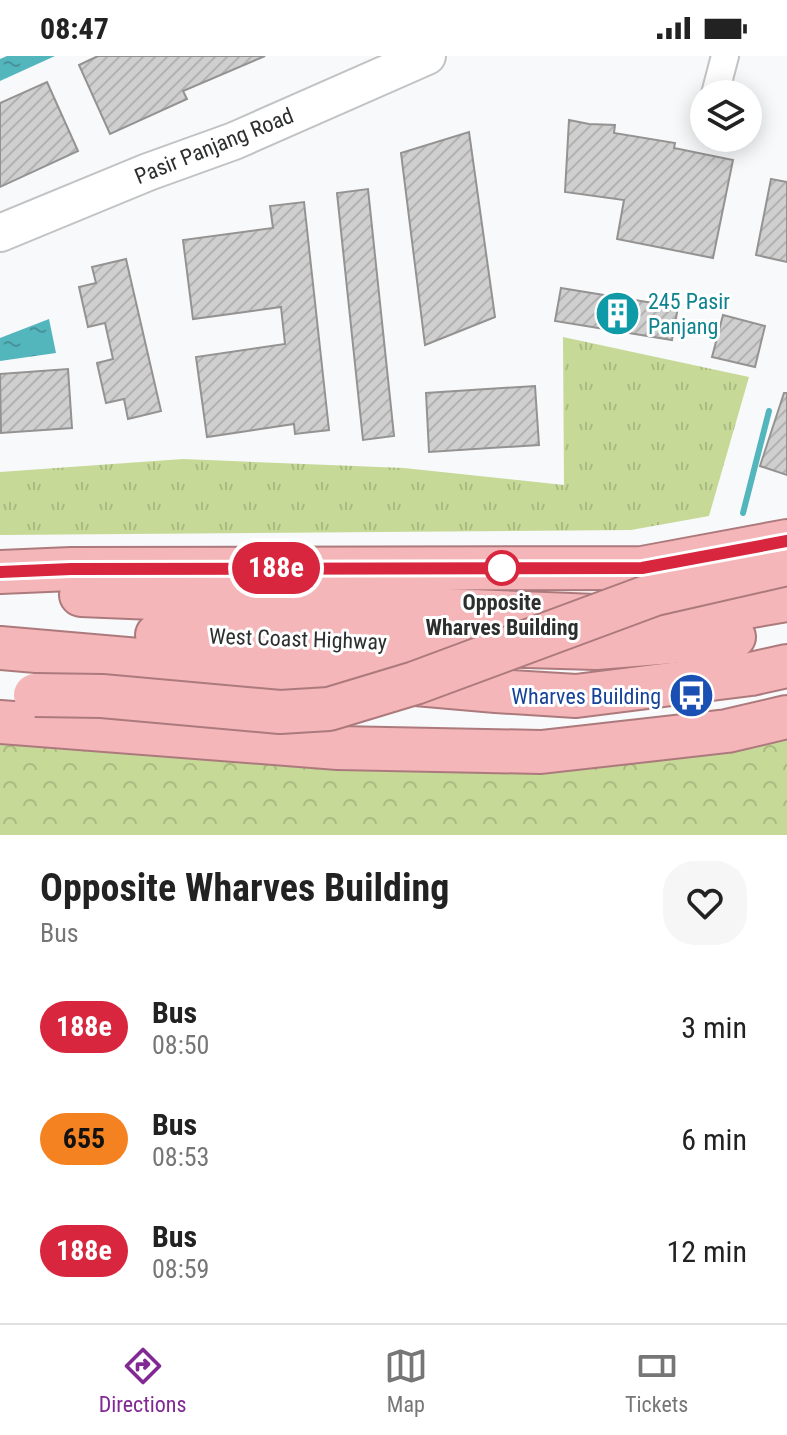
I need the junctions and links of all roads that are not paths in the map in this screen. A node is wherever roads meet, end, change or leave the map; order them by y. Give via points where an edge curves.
1 (427, 56) edge
2 (725, 56) edge
3 (719, 80) edge
4 (0, 233) edge
5 (787, 541) edge
6 (787, 564) edge
7 (0, 572) edge
8 (0, 590) edge
9 (787, 600) edge
10 (476, 628) junction
11 (787, 629) edge
12 (0, 634) edge
13 (0, 648) edge
14 (787, 666) edge
15 (16, 708) edge
16 (787, 717) edge

1 - 4 main road, Pasir Panjang Road via 234,141
2 - 3 street
5 - 7 highway via 642,568
6 - 15 highway, bridge via 655,594 415,683 329,709 280,712 102,696
8 - 10 highway, West Coast Highway
9 - 10 highway, West Coast Highway, bridge via 717,612 596,616
10 - 11 highway, West Coast Highway, bridge via 596,648
10 - 12 highway, West Coast Highway
13 - 14 highway via 576,696
15 - 16 highway via 338,748 541,752 727,731

